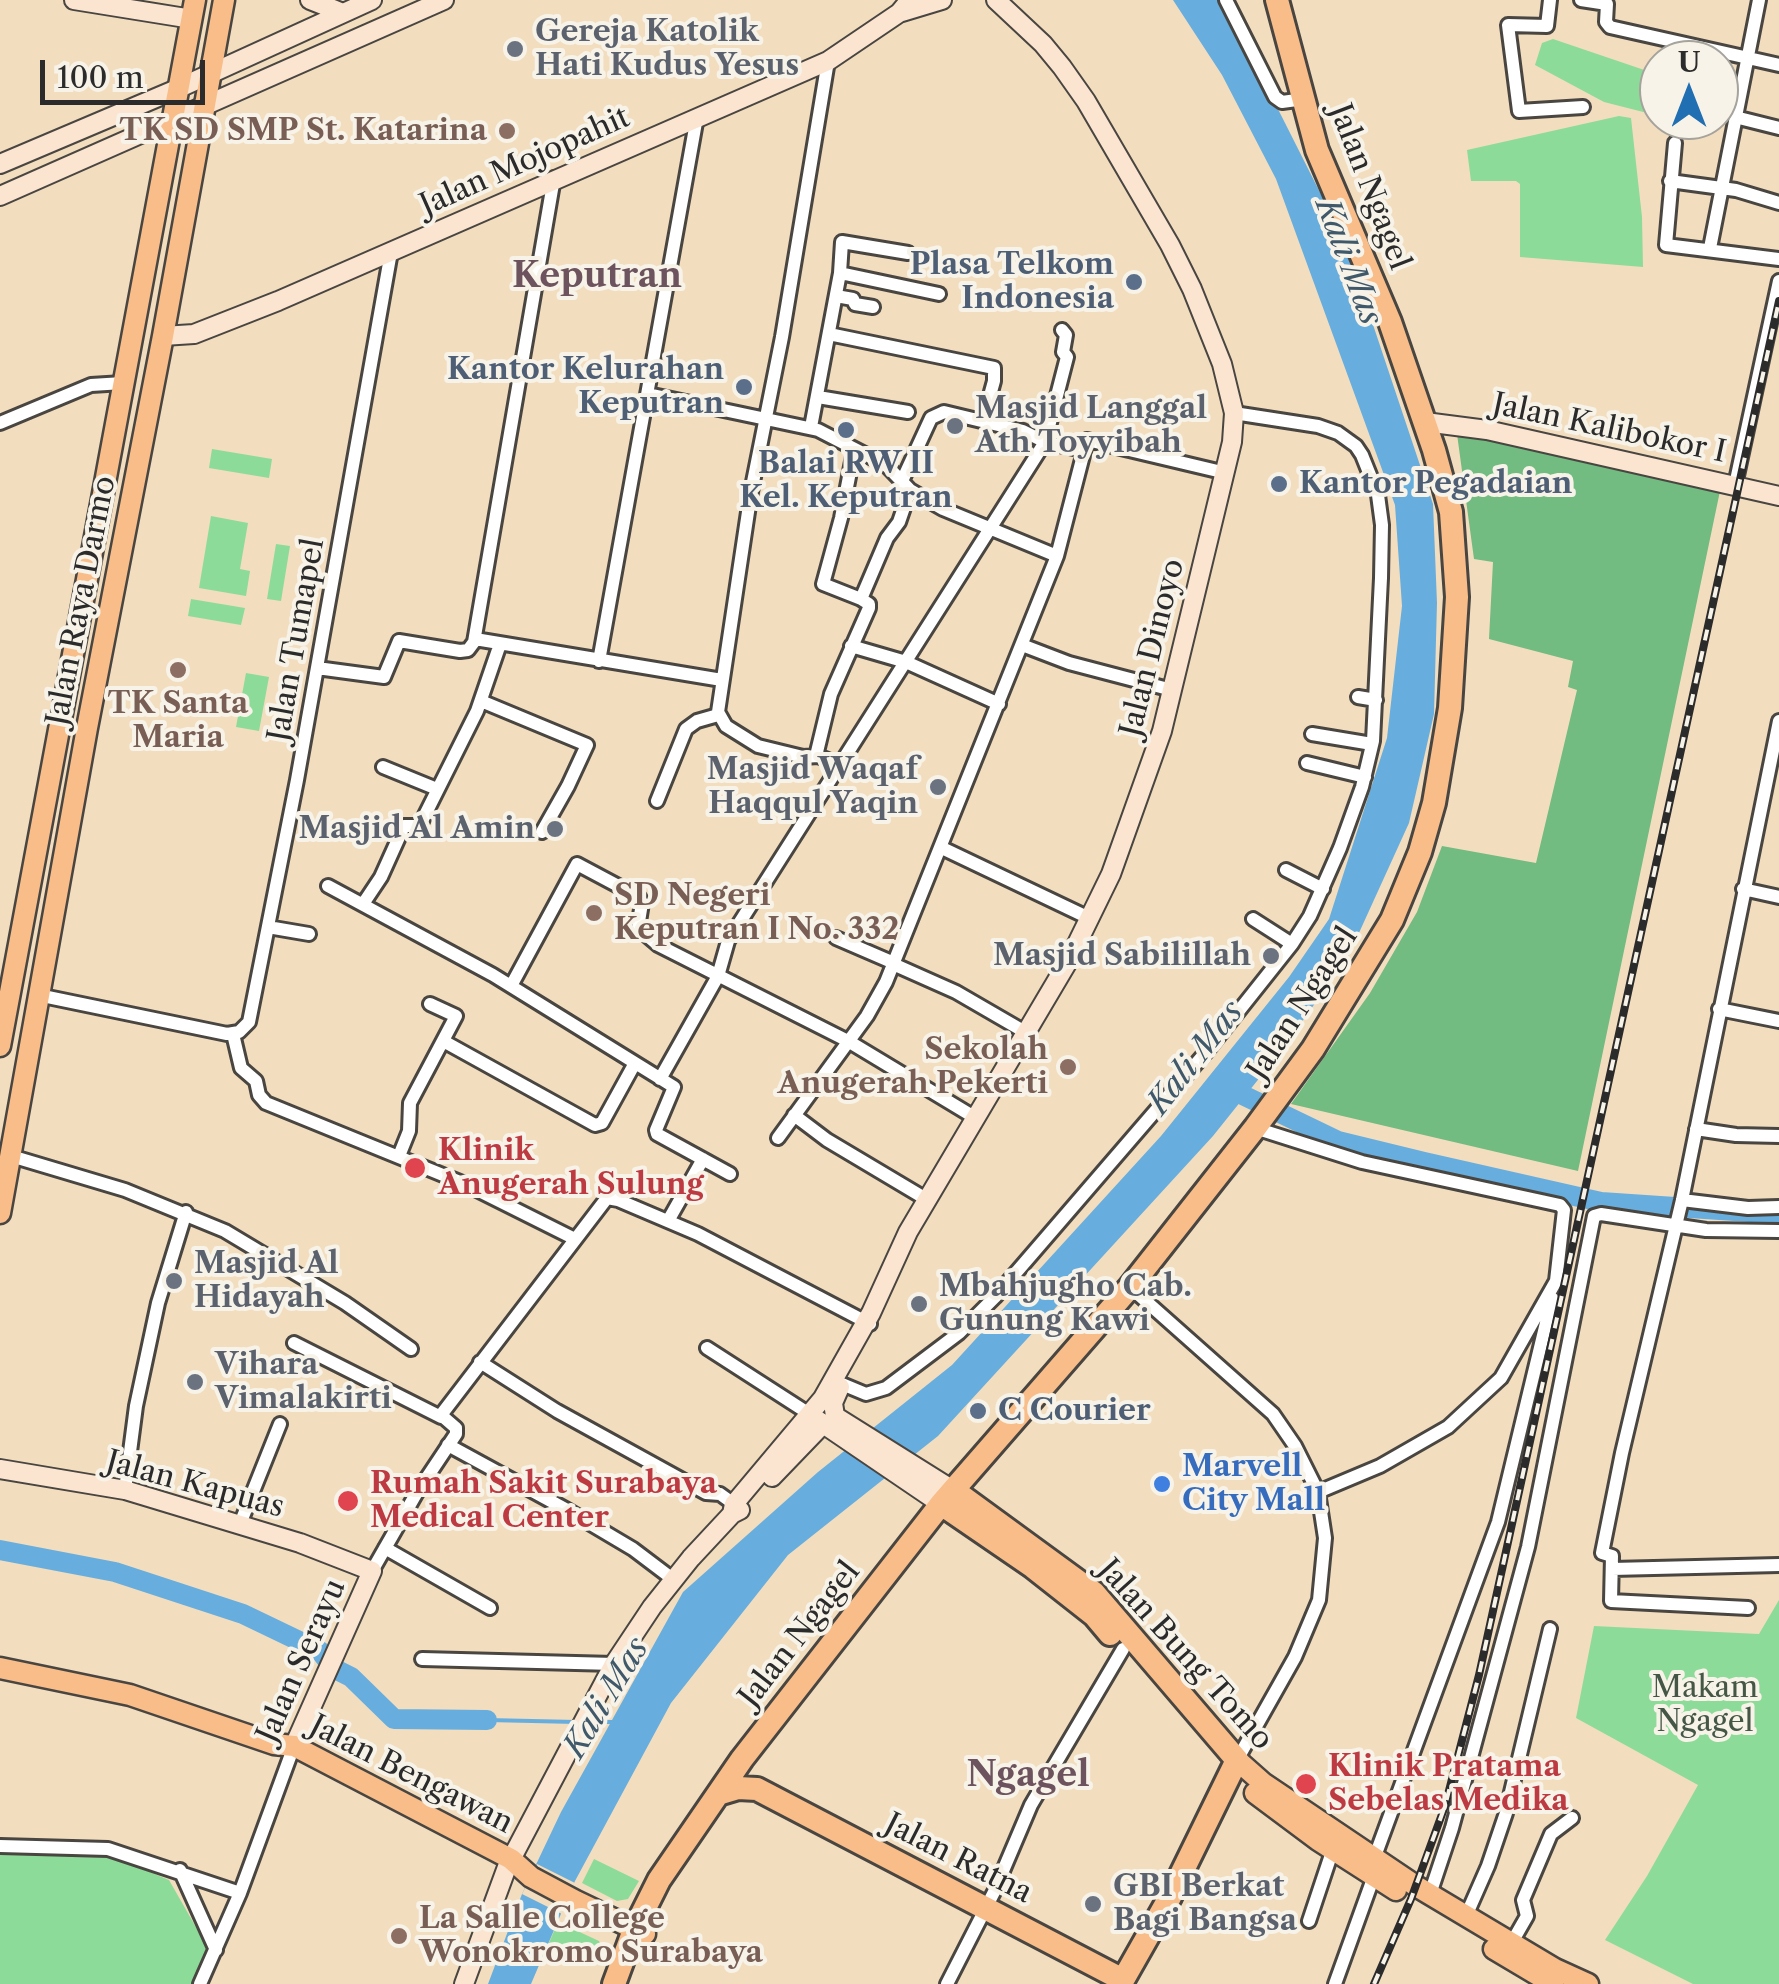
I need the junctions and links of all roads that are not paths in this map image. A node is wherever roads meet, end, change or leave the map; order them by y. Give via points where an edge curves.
1 (74, 0) edge
2 (224, 0) edge
3 (310, 0) edge
4 (372, 0) edge
5 (444, 0) edge
6 (942, 0) edge
7 (996, 0) edge
8 (1226, 0) edge
9 (1277, 0) edge
10 (1550, 0) edge
11 (1580, 0) edge
12 (1760, 0) edge
13 (905, 6) edge
14 (194, 9) edge
15 (343, 13) junction
16 (1747, 56) junction
17 (828, 61) junction
18 (1779, 64) edge
19 (210, 74) junction
20 (177, 89) junction
21 (1739, 97) edge
22 (1304, 99) junction
23 (205, 106) junction
24 (1584, 107) dead end
25 (697, 116) junction
26 (1739, 118) edge
27 (171, 121) junction
28 (1779, 128) edge
29 (1732, 140) edge
30 (1675, 143) dead end
31 (0, 164) edge
32 (554, 178) junction
33 (1670, 181) junction
34 (1721, 188) junction
35 (0, 196) edge
36 (1779, 203) edge
37 (1710, 248) junction
38 (392, 252) junction
39 (908, 253) dead end
40 (1779, 258) edge
41 (840, 273) junction
42 (1779, 281) edge
43 (939, 294) dead end
44 (836, 296) junction
45 (872, 307) dead end
46 (1062, 330) dead end
47 (829, 334) junction
48 (163, 336) junction
49 (123, 383) junction
50 (648, 394) junction
51 (818, 396) junction
52 (908, 412) dead end
53 (1234, 413) junction
54 (766, 418) junction
55 (983, 421) junction
56 (1425, 422) junction
57 (0, 423) edge
58 (811, 427) junction
59 (1046, 442) junction
60 (1083, 450) junction
61 (854, 451) junction
62 (1226, 473) junction
63 (1736, 485) junction
64 (906, 486) junction
65 (1779, 496) edge
66 (989, 528) junction
67 (1058, 556) junction
68 (862, 599) junction
69 (476, 640) junction
70 (500, 644) junction
71 (1022, 645) junction
72 (851, 646) junction
73 (599, 662) junction
74 (906, 662) junction
75 (317, 668) junction
76 (722, 680) junction
77 (1172, 690) junction
78 (66, 691) junction
79 (94, 697) junction
80 (1358, 697) dead end
81 (1376, 700) junction
82 (481, 701) junction
83 (999, 704) junction
84 (718, 715) junction
85 (1779, 721) edge
86 (59, 725) junction
87 (87, 728) junction
88 (1312, 734) dead end
89 (1372, 744) junction
90 (816, 756) junction
91 (1307, 764) dead end
92 (840, 765) junction
93 (383, 767) dead end
94 (1774, 774) edge
95 (1365, 777) junction
96 (437, 790) junction
97 (657, 801) dead end
98 (542, 832) dead end
99 (942, 848) junction
100 (1286, 870) dead end
101 (328, 886) dead end
102 (1323, 889) junction
103 (1744, 889) junction
104 (1779, 897) edge
105 (363, 904) junction
106 (1089, 918) junction
107 (1253, 920) dead end
108 (268, 927) junction
109 (309, 934) dead end
110 (836, 938) dead end
111 (1292, 944) junction
112 (894, 963) junction
113 (718, 976) junction
114 (511, 986) junction
115 (38, 994) junction
116 (5, 999) edge
117 (430, 1004) dead end
118 (1719, 1009) junction
119 (1779, 1021) edge
120 (1025, 1032) junction
121 (236, 1033) junction
122 (848, 1040) junction
123 (445, 1042) junction
124 (0, 1046) edge
125 (630, 1061) junction
126 (660, 1079) junction
127 (794, 1116) junction
128 (974, 1117) junction
129 (1258, 1124) junction
130 (1696, 1129) junction
131 (1779, 1136) edge
132 (778, 1138) dead end
133 (12, 1156) junction
134 (399, 1156) junction
135 (703, 1159) junction
136 (730, 1174) dead end
137 (926, 1199) junction
138 (1779, 1207) edge
139 (1679, 1211) junction
140 (186, 1212) junction
141 (0, 1213) edge
142 (668, 1221) junction
143 (1779, 1230) edge
144 (574, 1238) junction
145 (1556, 1281) junction
146 (1130, 1287) junction
147 (869, 1319) junction
148 (294, 1343) dead end
149 (707, 1348) dead end
150 (411, 1349) dead end
151 (480, 1362) junction
152 (842, 1384) junction
153 (441, 1417) junction
154 (828, 1423) junction
155 (280, 1424) dead end
156 (448, 1444) junction
157 (0, 1469) edge
158 (125, 1490) junction
159 (1318, 1492) junction
160 (947, 1497) junction
161 (736, 1509) junction
162 (240, 1524) junction
163 (385, 1548) junction
164 (1779, 1564) edge
165 (1612, 1569) junction
166 (372, 1571) junction
167 (674, 1580) junction
168 (490, 1608) dead end
169 (1748, 1608) dead end
170 (1550, 1629) dead end
171 (1123, 1649) junction
172 (422, 1659) dead end
173 (614, 1664) junction
174 (0, 1668) edge
175 (285, 1749) junction
176 (742, 1759) junction
177 (1234, 1767) junction
178 (758, 1788) junction
179 (718, 1794) junction
180 (1572, 1818) dead end
181 (0, 1846) edge
182 (1333, 1849) junction
183 (1374, 1867) junction
184 (516, 1868) junction
185 (180, 1870) junction
186 (240, 1893) junction
187 (1430, 1894) junction
188 (987, 1906) junction
189 (1466, 1916) junction
190 (1309, 1921) dead end
191 (640, 1932) junction
192 (1511, 1944) junction
193 (216, 1950) junction
194 (1553, 1980) edge
195 (1127, 1982) edge
196 (200, 1984) edge
197 (464, 1984) edge
198 (614, 1984) edge
199 (624, 1984) edge
200 (948, 1984) edge
201 (1335, 1984) edge
202 (1588, 1984) edge

1 - 14 main road
2 - 19 main road, Jalan Raya Darmo
3 - 15 main road
4 - 15 main road
5 - 23 main road
6 - 13 main road, Jalan Mojopahit
7 - 53 main road, Jalan Dinoyo via 1062,67 1165,235 1204,317
8 - 22 street via 1274,97
9 - 22 highway, Jalan Ngagel
10 - 24 street via 1548,26 1508,25 1519,111
11 - 16 street via 1607,4 1610,28
12 - 16 street
13 - 17 main road, Jalan Mojopahit
14 - 20 main road, Jalan Raya Darmo
15 - 19 main road
16 - 18 street
16 - 21 street
17 - 25 main road, Jalan Mojopahit
17 - 54 street
19 - 20 main road
19 - 23 main road, Jalan Raya Darmo
20 - 27 main road, Jalan Raya Darmo
20 - 31 main road
22 - 56 highway, Jalan Ngagel via 1317,150 1374,280
23 - 27 main road
23 - 48 main road, Jalan Raya Darmo
25 - 32 main road, Jalan Mojopahit
25 - 50 street
26 - 28 street
27 - 35 main road
27 - 49 main road, Jalan Raya Darmo
29 - 34 street
30 - 33 street
32 - 38 main road, Jalan Mojopahit
32 - 69 street
33 - 34 street
33 - 37 street via 1666,245
34 - 36 street
34 - 37 street
37 - 40 street
38 - 48 main road, Jalan Mojopahit via 194,334
38 - 75 street, Jalan Tumapel
39 - 41 street via 842,242
41 - 43 street
41 - 44 street
42 - 63 street
44 - 45 street
44 - 47 street
46 - 59 street via 1067,356
47 - 51 street
47 - 55 street via 994,368
48 - 79 main road, Jalan Raya Darmo
49 - 57 street via 92,384
49 - 78 main road, Jalan Raya Darmo
50 - 54 street
50 - 73 street
51 - 52 street
51 - 58 street
53 - 62 main road, Jalan Dinoyo
53 - 81 street via 1326,428 1362,455 1382,525
54 - 58 street
54 - 76 street
55 - 59 street
55 - 64 street via 949,412 933,416
56 - 63 main road, Jalan Kalibokor I
56 - 129 highway, Jalan Ngagel via 1451,512 1456,581 1450,708 1434,803 1392,920 1340,1009
58 - 61 street
59 - 60 street
59 - 66 street
60 - 62 street via 1092,439
60 - 67 street
61 - 64 street via 886,464
61 - 68 street via 822,584
62 - 77 main road, Jalan Dinoyo
63 - 65 main road, Jalan Kalibokor I
64 - 66 street
64 - 68 street via 899,522
66 - 67 street
66 - 74 street
67 - 71 street
68 - 72 street via 869,608
69 - 70 street
69 - 75 street via 463,651 399,641 384,678
70 - 73 street
70 - 82 street
71 - 77 street
71 - 83 street
72 - 74 street
72 - 90 street
73 - 76 street
74 - 83 street
74 - 92 street
75 - 108 street, Jalan Tumapel
76 - 84 street
77 - 106 main road, Jalan Dinoyo via 1144,787
78 - 79 main road via 77,700
78 - 86 main road, Jalan Raya Darmo
79 - 87 main road, Jalan Raya Darmo
80 - 81 street
81 - 89 street
82 - 96 street
82 - 98 street via 587,744
83 - 99 street
84 - 90 street via 758,746
84 - 97 street via 686,729
85 - 94 street
86 - 87 main road via 71,715 83,718
86 - 116 main road, Jalan Raya Darmo
87 - 115 main road, Jalan Raya Darmo
88 - 89 street
89 - 95 street
90 - 92 street
91 - 95 street
92 - 113 street via 728,941
93 - 96 street
94 - 103 street
95 - 102 street
96 - 105 street via 419,826 404,826
99 - 106 street
99 - 112 street
100 - 102 street
101 - 105 street
102 - 111 street
103 - 104 street
103 - 118 street
105 - 114 street
106 - 120 main road, Jalan Dinoyo
107 - 111 street
108 - 109 street
108 - 121 street, Jalan Tumapel via 254,1009
110 - 112 street
111 - 152 street via 978,1315 886,1388 866,1394
112 - 120 street
112 - 122 street
113 - 114 street via 640,932 639,897 578,864
113 - 122 street
113 - 126 street
114 - 125 street
115 - 121 street
115 - 133 main road, Jalan Raya Darmo
116 - 124 main road, Jalan Raya Darmo
117 - 123 street via 455,1014
118 - 119 street
118 - 130 street
120 - 128 main road, Jalan Dinoyo
121 - 134 street via 241,1068 266,1103
122 - 127 street
122 - 128 street
123 - 125 street via 596,1125
123 - 134 street via 410,1103
125 - 126 street
126 - 135 street via 674,1092 657,1134
127 - 132 street
127 - 137 street
128 - 137 main road, Jalan Dinoyo
129 - 145 street via 1362,1162 1563,1206
129 - 146 highway, Jalan Ngagel
130 - 131 street
130 - 139 street
133 - 140 street
133 - 141 main road, Jalan Raya Darmo
134 - 144 street
135 - 136 street
135 - 142 street
137 - 147 main road, Jalan Dinoyo
138 - 139 street
139 - 143 street
139 - 165 street via 1602,1554 1612,1555
139 - 187 street via 1594,1216 1528,1547
140 - 150 street via 260,1249
140 - 158 street via 158,1303
142 - 144 street via 606,1198
142 - 147 street
144 - 151 street
145 - 159 street via 1505,1372 1464,1414 1380,1466
145 - 183 street via 1498,1522
146 - 159 street via 1259,1400 1296,1446
146 - 160 highway, Jalan Ngagel
147 - 152 main road, Jalan Dinoyo
147 - 154 main road, Jalan Dinoyo
148 - 153 street
149 - 154 street
151 - 153 street
151 - 161 street via 706,1493 720,1494
152 - 154 main road, Jalan Dinoyo
153 - 156 street, Jalan Serayu via 456,1428
154 - 160 main road, Jalan Bung Tomo
154 - 161 main road
155 - 162 street
156 - 163 street, Jalan Serayu
156 - 167 street via 570,1511
157 - 158 main road, Jalan Kapuas
158 - 162 main road, Jalan Kapuas
159 - 177 street via 1325,1538 1320,1600
160 - 171 highway, Jalan Bung Tomo via 1084,1607
160 - 176 highway, Jalan Ngagel
160 - 177 highway, Jalan Bung Tomo via 1094,1594
161 - 167 main road
162 - 166 main road, Jalan Kapuas
163 - 166 street, Jalan Serayu
163 - 168 street
164 - 165 street
165 - 169 street via 1611,1601
166 - 175 main road, Jalan Serayu
167 - 173 main road
170 - 189 street via 1506,1814
171 - 177 highway, Jalan Bung Tomo
171 - 188 street via 1028,1811
172 - 173 street
173 - 184 main road
174 - 175 main road, Jalan Bengawan via 130,1695
175 - 184 main road, Jalan Bengawan
175 - 186 street, Jalan Serayu
176 - 178 highway
176 - 179 highway, Jalan Ngagel
177 - 182 main road, Jalan Bung Tomo
177 - 183 main road, Jalan Bung Tomo
177 - 195 highway
178 - 179 highway
178 - 188 highway, Jalan Ratna
179 - 191 highway, Jalan Ngagel via 667,1870
180 - 192 street via 1551,1834 1523,1900 1528,1916
181 - 185 street via 108,1849
182 - 183 main road, Jalan Bung Tomo
182 - 190 street
183 - 187 main road, Jalan Bung Tomo
183 - 194 main road, Jalan Bung Tomo
183 - 201 street
184 - 191 main road, Jalan Bengawan
184 - 197 main road
185 - 186 street
185 - 193 street
186 - 193 street, Jalan Serayu
187 - 189 main road, Jalan Bung Tomo
188 - 195 highway, Jalan Ratna
188 - 200 street
189 - 192 main road, Jalan Bung Tomo
191 - 198 highway, Jalan Ngagel
191 - 199 highway, Jalan Ngagel
192 - 194 main road, Jalan Bung Tomo
193 - 196 street, Jalan Serayu
194 - 202 main road, Jalan Bung Tomo

